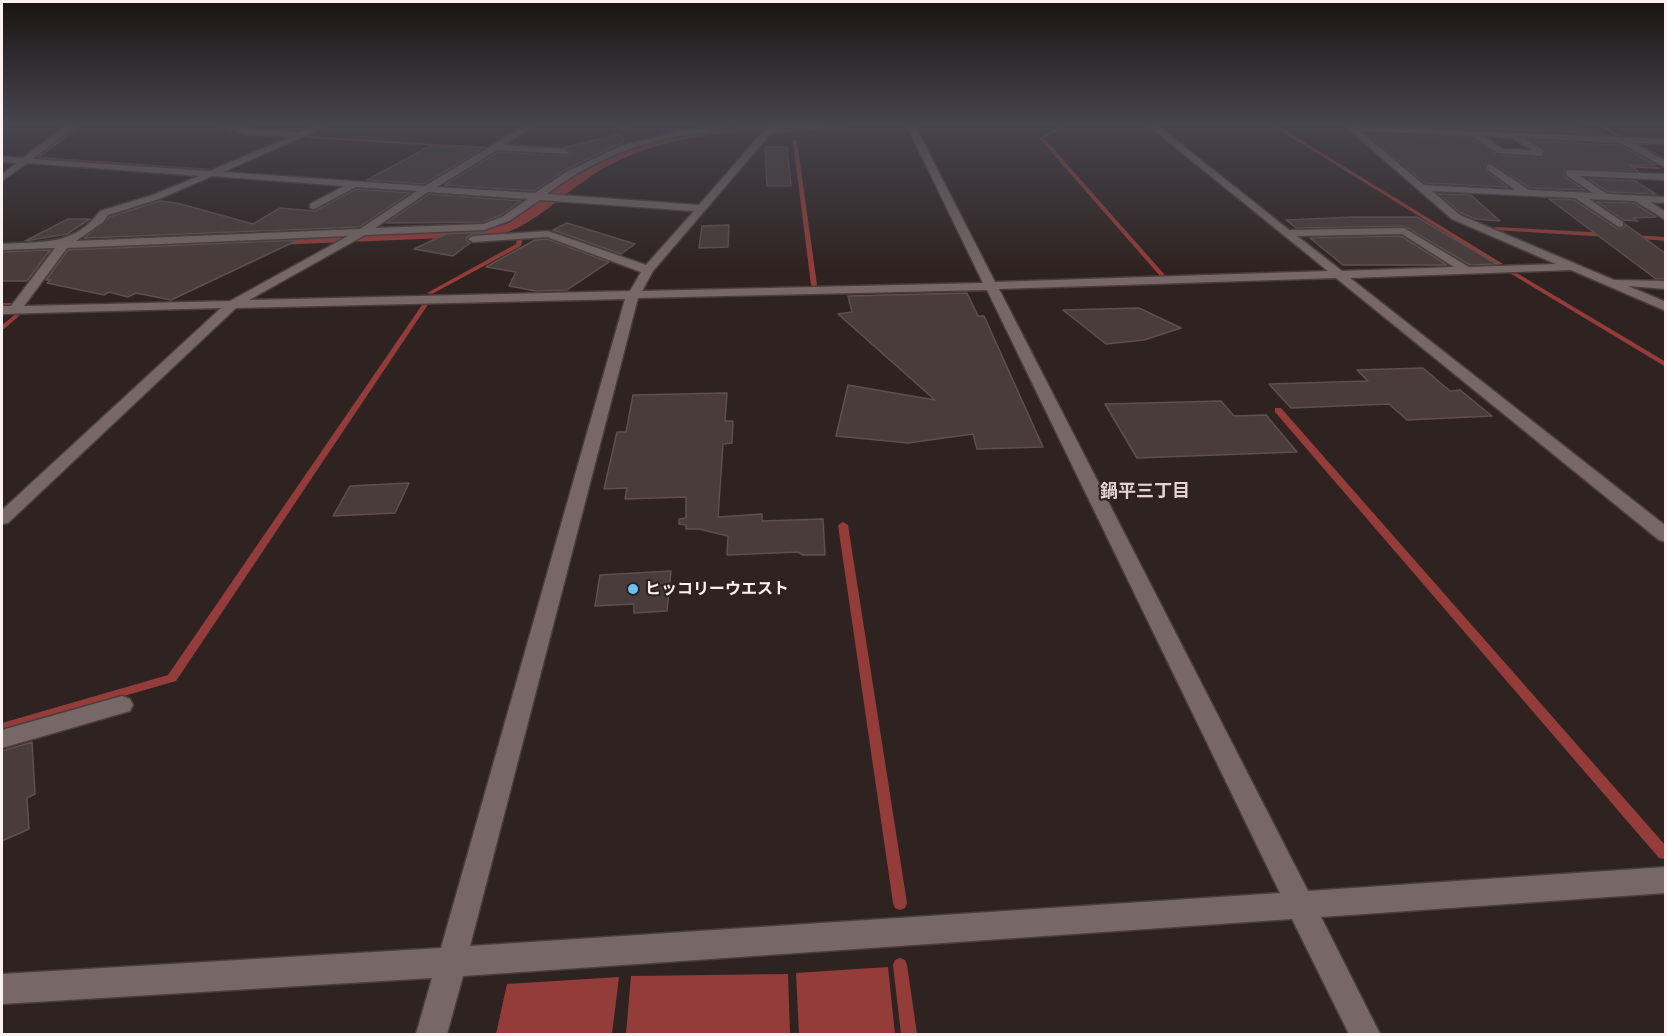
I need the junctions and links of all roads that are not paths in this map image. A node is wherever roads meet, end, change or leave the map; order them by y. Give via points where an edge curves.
1 (211, 174) edge
2 (216, 174) edge
3 (450, 174) edge
4 (570, 174) edge
5 (731, 174) edge
6 (935, 174) edge
7 (1214, 174) edge
8 (1407, 174) edge
9 (1500, 174) edge
10 (1571, 174) edge
11 (1601, 174) edge
12 (1665, 177) edge
13 (354, 184) junction
14 (1423, 188) junction
15 (426, 189) junction
16 (1526, 193) junction
17 (1578, 196) junction
18 (536, 197) junction
19 (1605, 197) junction
20 (1636, 198) junction
21 (1665, 200) edge
22 (634, 203) junction
23 (314, 206) dead end
24 (701, 208) junction
25 (618, 212) dead end
26 (1665, 217) edge
27 (1619, 224) dead end
28 (1287, 233) junction
29 (360, 234) junction
30 (342, 244) junction
31 (2, 247) edge
32 (59, 250) junction
33 (2, 258) edge
34 (1571, 267) junction
35 (648, 270) junction
36 (1466, 270) junction
37 (1338, 274) junction
38 (1604, 281) junction
39 (1665, 285) edge
40 (992, 286) junction
41 (635, 293) junction
42 (233, 304) junction
43 (1665, 308) edge
44 (8, 309) edge
45 (2, 519) edge
46 (1665, 536) edge
47 (122, 705) dead end
48 (2, 739) edge
49 (1665, 880) edge
50 (1300, 904) junction
51 (452, 962) junction
52 (2, 989) edge
53 (432, 1035) edge
54 (1365, 1035) edge

1 - 32 street via 104,213
2 - 13 street
3 - 15 street
4 - 18 street
5 - 24 street
6 - 40 street
7 - 28 street
8 - 14 street
9 - 16 street
10 - 19 street
11 - 12 street
13 - 15 street
13 - 23 street
14 - 16 street
14 - 34 street via 1456,217
15 - 18 street
15 - 29 street
16 - 17 street
17 - 19 street
17 - 27 street
18 - 22 street
18 - 29 street via 494,226
19 - 20 street
20 - 21 street
20 - 26 street
22 - 24 street
22 - 25 street
24 - 35 street
28 - 36 street via 1404,231
28 - 37 street
29 - 30 street
29 - 32 street
30 - 32 street
30 - 35 street via 548,234
30 - 42 street
31 - 32 street
32 - 33 street
32 - 44 street
34 - 36 street
34 - 38 street
35 - 41 street
36 - 37 street
37 - 40 street
37 - 46 street
38 - 39 street
38 - 43 street
40 - 41 street
40 - 50 street
41 - 42 street
41 - 51 street via 629,303
42 - 44 street
42 - 45 street
47 - 48 street
49 - 50 street
50 - 51 street
50 - 54 street
51 - 52 street
51 - 53 street

